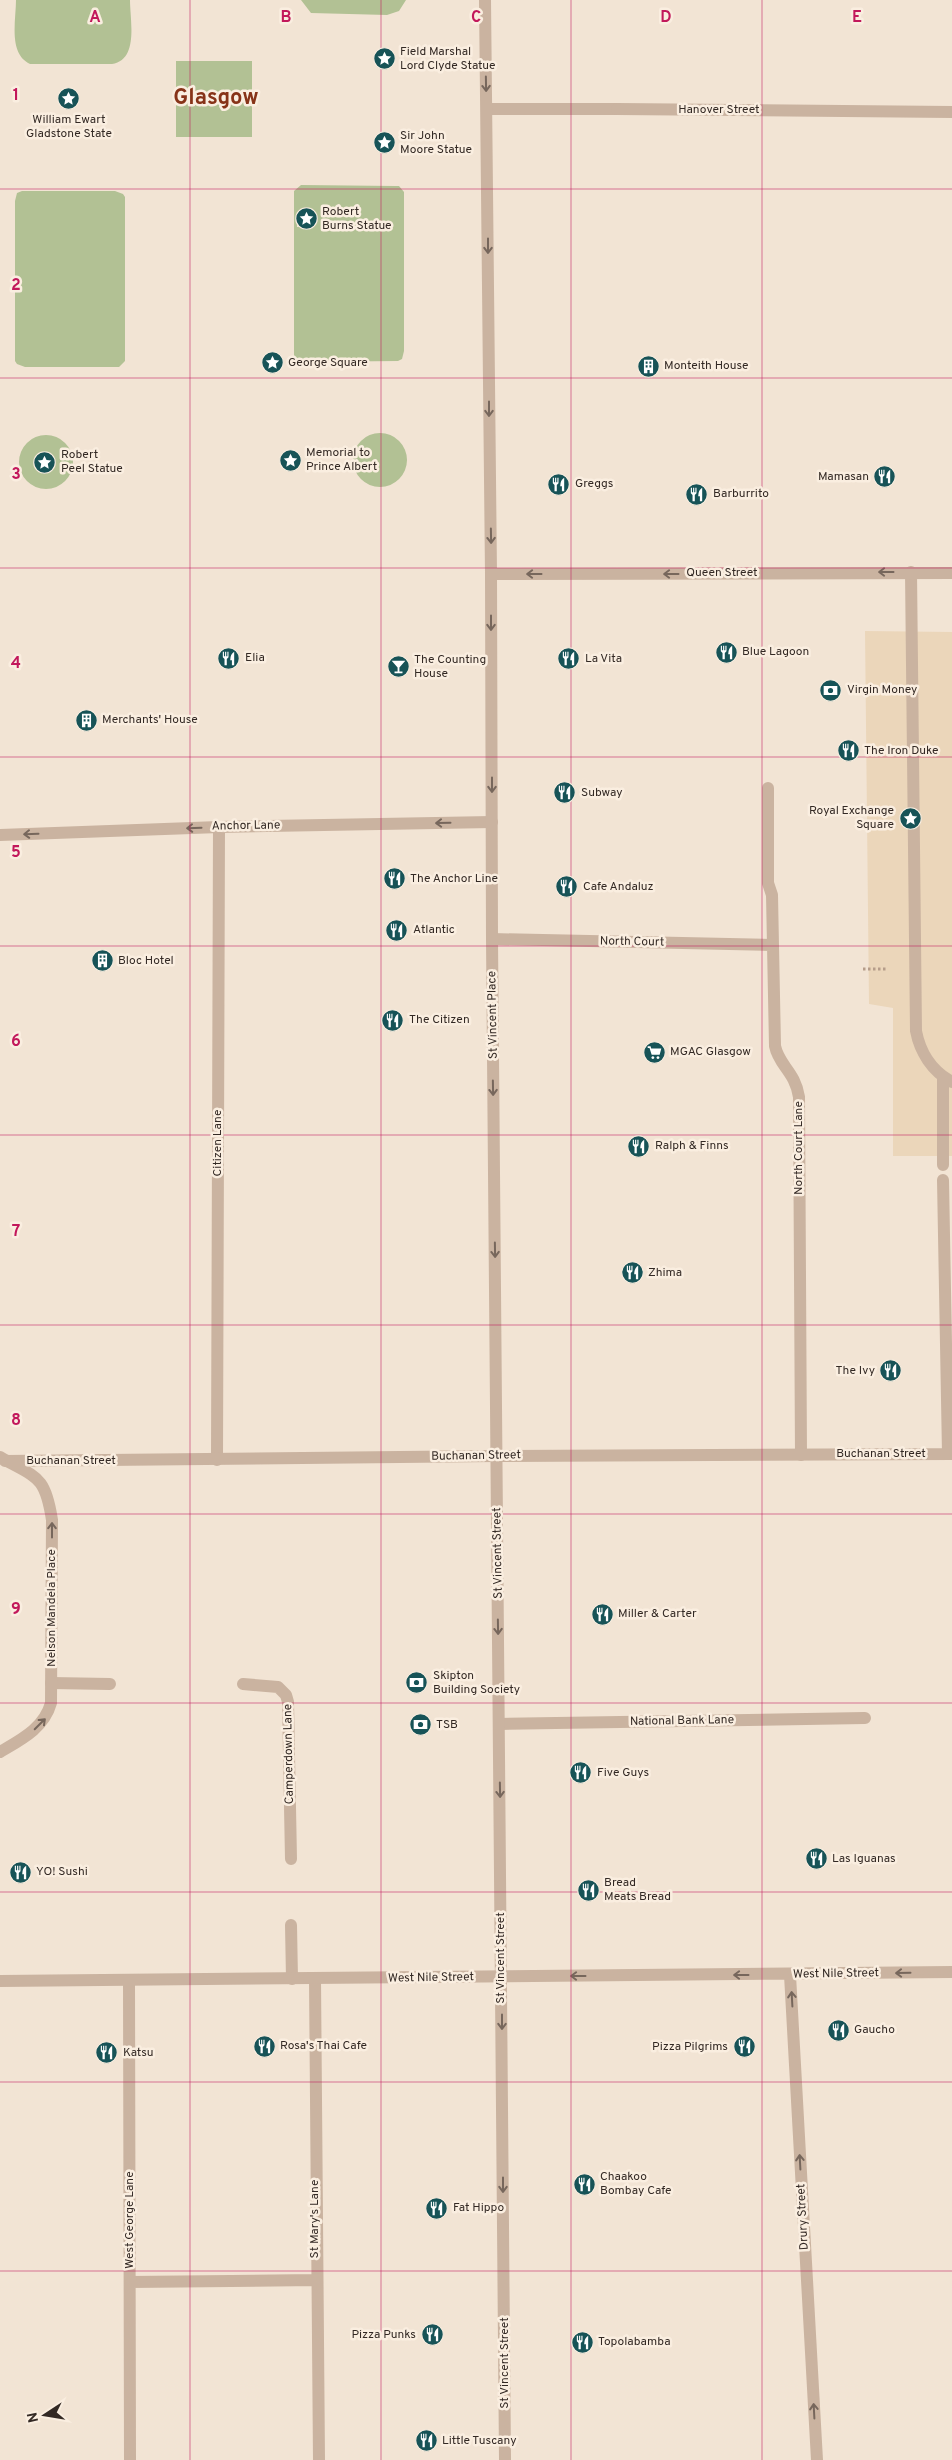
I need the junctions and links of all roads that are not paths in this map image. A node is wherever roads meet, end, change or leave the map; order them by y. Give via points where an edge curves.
1 (485, 0) edge
2 (486, 109) junction
3 (952, 112) edge
4 (911, 572) junction
5 (952, 573) edge
6 (491, 574) junction
7 (768, 788) dead end
8 (492, 822) junction
9 (219, 826) junction
10 (0, 835) edge
11 (492, 940) junction
12 (772, 945) junction
13 (948, 1079) edge
14 (943, 1165) dead end
15 (944, 1180) dead end
16 (950, 1454) edge
17 (801, 1455) junction
18 (497, 1456) junction
19 (3, 1460) edge
20 (217, 1460) junction
21 (51, 1683) junction
22 (110, 1684) dead end
23 (243, 1684) dead end
24 (865, 1718) dead end
25 (499, 1724) junction
26 (0, 1752) edge
27 (291, 1859) dead end
28 (291, 1925) dead end
29 (952, 1972) edge
30 (790, 1975) junction
31 (502, 1977) junction
32 (292, 1979) junction
33 (315, 1979) junction
34 (0, 1981) edge
35 (128, 1981) junction
36 (316, 2280) junction
37 (130, 2282) junction
38 (130, 2460) edge
39 (319, 2460) edge
40 (505, 2460) edge
41 (817, 2460) edge

1 -> 2 street
2 - 3 street, Hanover Street
2 -> 6 street
4 - 5 street, Queen Street
4 -> 6 street, Queen Street
4 - 13 street via 916,1031 923,1053
6 -> 8 street, St Vincent Place
7 - 12 street, North Court Lane
8 -> 9 street, Anchor Lane
8 - 11 street, St Vincent Place
9 -> 10 street, Anchor Lane
9 - 20 street, Citizen Lane
11 - 12 street, North Court
11 -> 18 street, St Vincent Place
12 - 17 street, North Court Lane via 775,1046 795,1079 799,1097
13 - 14 street
15 - 16 street
16 - 17 street, Buchanan Street
17 - 18 street, Buchanan Street
18 - 20 street, Buchanan Street
18 -> 25 street, St Vincent Street
19 - 20 street, Buchanan Street
21 -> 19 street, Nelson Mandela Place via 52,1520 49,1497 41,1482 28,1470
21 - 22 street
26 -> 21 street, Nelson Mandela Place via 47,1717
23 - 27 street, Camperdown Lane via 278,1687 288,1702
24 - 25 street, National Bank Lane
25 -> 31 street, St Vincent Street
28 - 32 street
29 -> 30 street, West Nile Street
30 -> 31 street, West Nile Street
41 -> 30 street, Drury Street
31 - 33 street, West Nile Street
31 -> 40 street, St Vincent Street
32 - 33 street, West Nile Street
32 - 35 street, West Nile Street
33 - 36 street, St Mary's Lane
34 - 35 street, West Nile Street
35 - 37 street, West George Lane
36 - 37 street
36 - 39 street, St Mary's Lane
37 - 38 street, West George Lane

